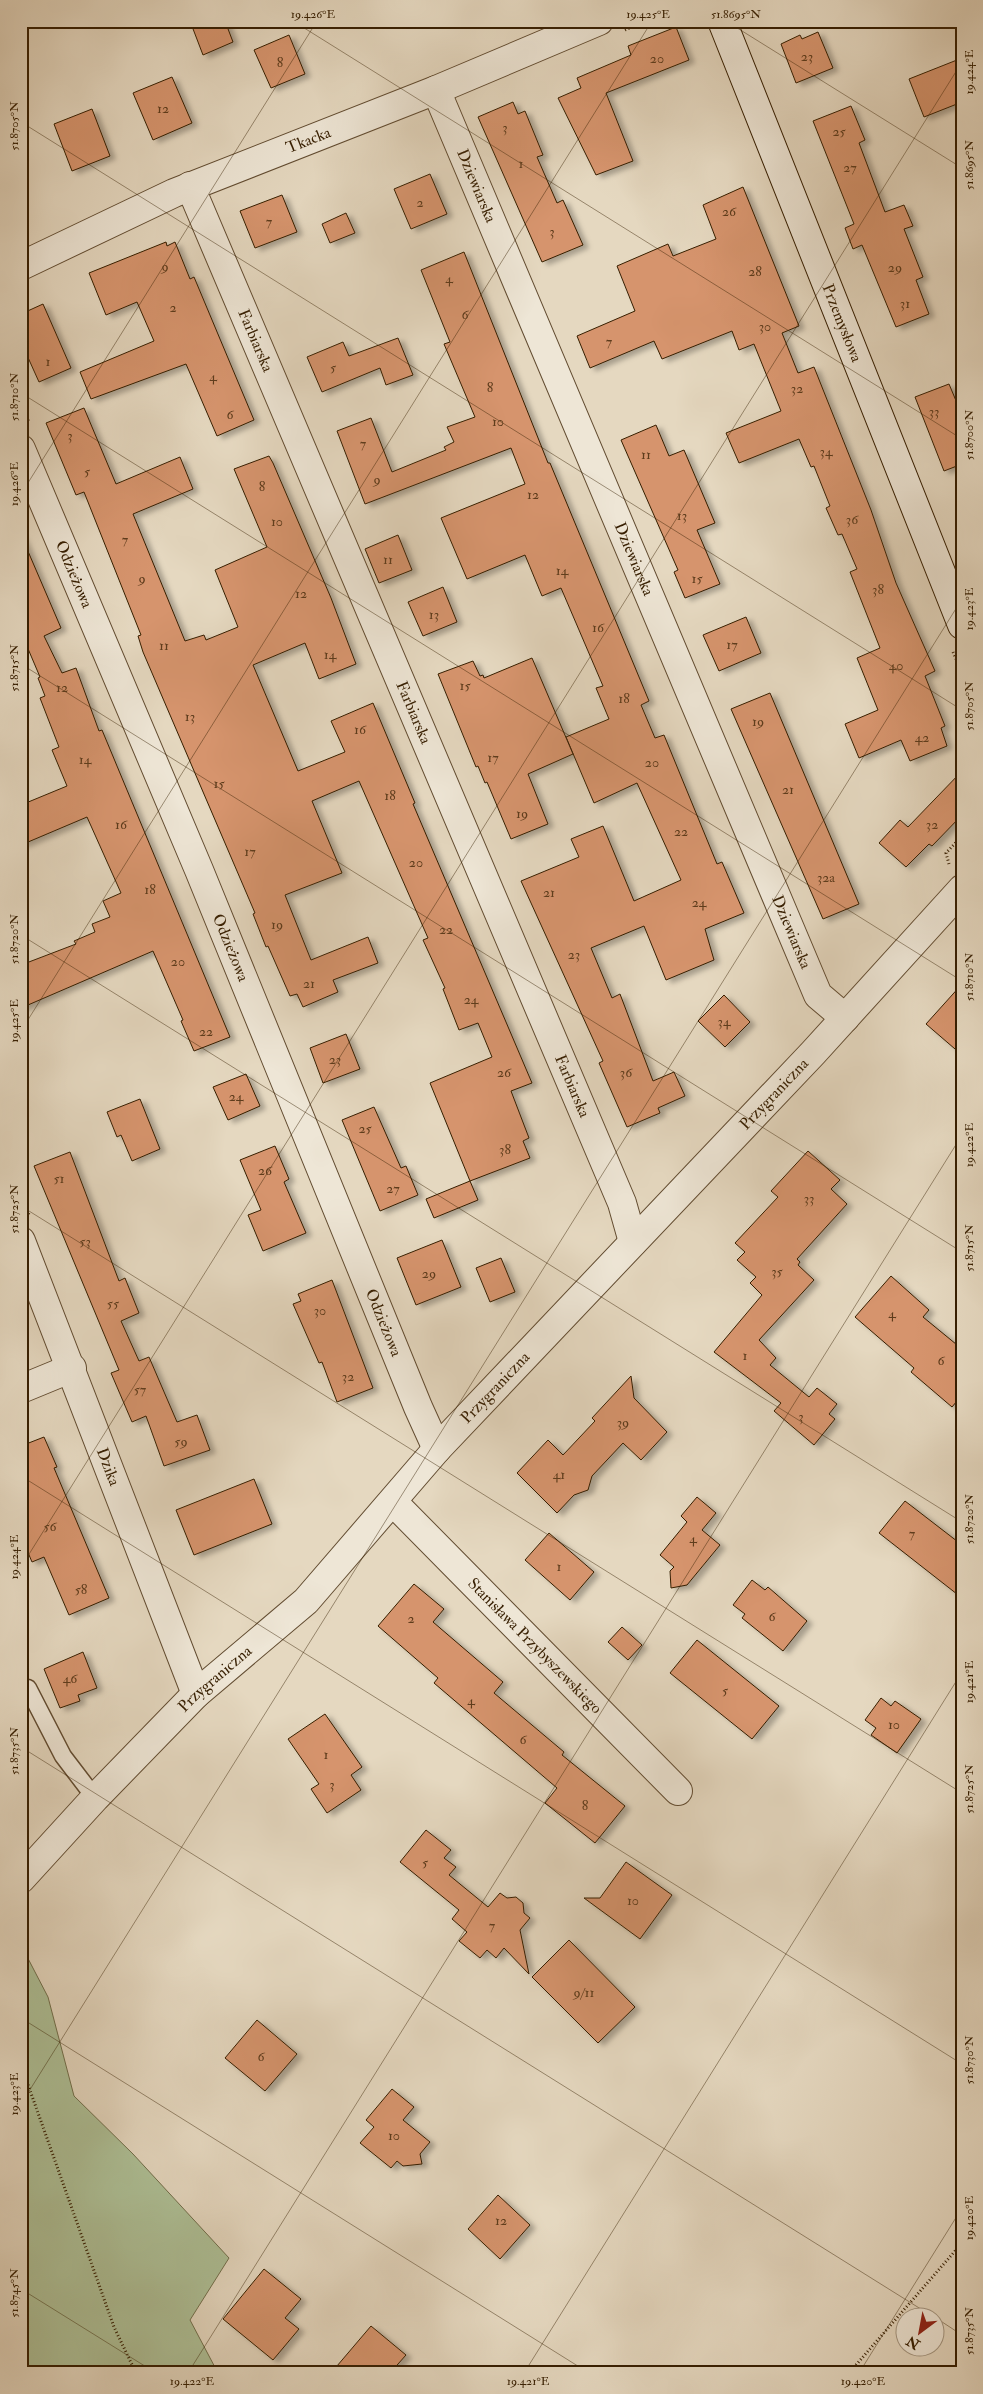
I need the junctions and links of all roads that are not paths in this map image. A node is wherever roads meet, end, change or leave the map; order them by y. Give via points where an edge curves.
1 (722, 21) edge
2 (609, 27) edge
3 (436, 90) junction
4 (190, 186) junction
5 (21, 266) edge
6 (21, 449) edge
7 (962, 625) edge
8 (956, 879) edge
9 (845, 1018) junction
10 (27, 1231) edge
11 (633, 1242) junction
12 (72, 1368) junction
13 (21, 1389) edge
14 (438, 1449) junction
15 (393, 1502) junction
16 (28, 1688) dead end
17 (196, 1694) junction
18 (678, 1791) dead end
19 (95, 1798) junction
20 (21, 1879) edge

1 - 7 street, Przemysłowa
2 - 3 street, Tkacka
3 - 4 street, Tkacka
3 - 9 street, Dziewiarska via 818,995
4 - 5 street, Tkacka
4 - 11 street, Farbiarska via 622,1203
6 - 14 street, Odzieżowa via 199,870 414,1398
8 - 9 street, Przygraniczna
9 - 11 street, Przygraniczna
10 - 12 street, Dzika
11 - 14 street, Przygraniczna
12 - 13 street
12 - 17 street, Dzika
14 - 15 street, Przygraniczna
15 - 17 street, Przygraniczna via 306,1601
15 - 18 street, Stanisława Przybyszewskiego
16 - 19 lane via 63,1756
17 - 19 street, Przygraniczna
19 - 20 street, Przygraniczna

